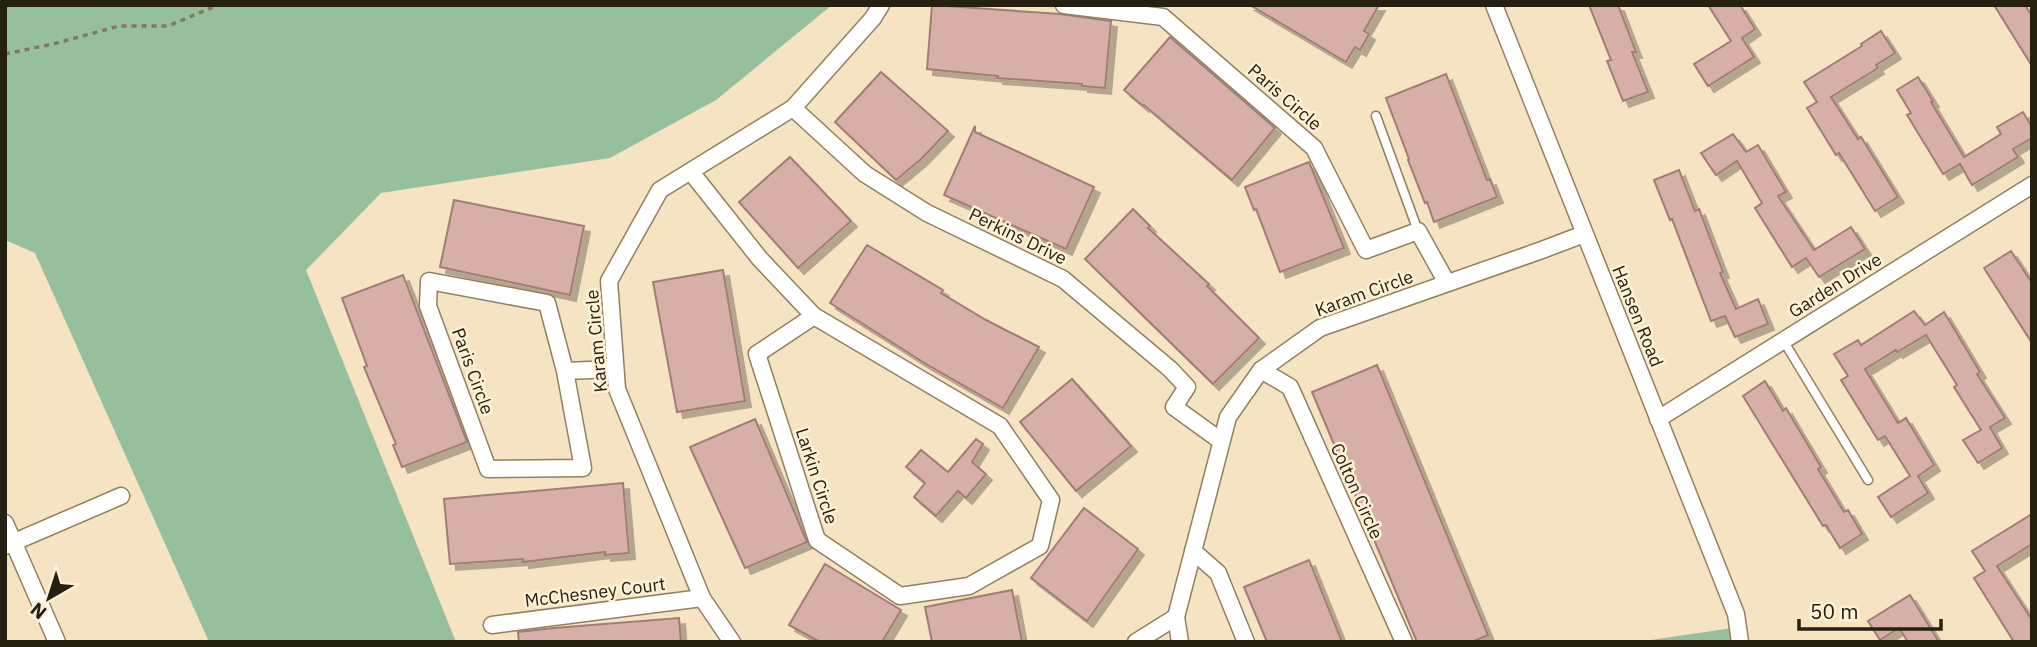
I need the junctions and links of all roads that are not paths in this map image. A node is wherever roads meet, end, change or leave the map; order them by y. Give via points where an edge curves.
1 (881, 5) edge
2 (1064, 5) edge
3 (1494, 5) edge
4 (793, 108) junction
5 (1376, 116) dead end
6 (691, 172) junction
7 (2032, 185) edge
8 (1418, 231) junction
9 (1584, 234) junction
10 (1447, 283) junction
11 (814, 316) junction
12 (1783, 341) junction
13 (615, 369) junction
14 (1261, 370) junction
15 (565, 371) junction
16 (1658, 419) junction
17 (1222, 440) junction
18 (1868, 480) dead end
19 (121, 496) dead end
20 (5, 523) edge
21 (10, 544) edge
22 (1193, 551) junction
23 (702, 598) junction
24 (1176, 617) junction
25 (492, 625) dead end
26 (57, 642) edge
27 (732, 642) edge
28 (1136, 642) edge
29 (1180, 642) edge
30 (1246, 642) edge
31 (1404, 642) edge
32 (1740, 642) edge

1 - 4 street, Karam Circle
2 - 8 street, Paris Circle via 1163,18 1314,148 1366,250
3 - 9 street, Hansen Road
4 - 6 street, Karam Circle
4 - 17 street, Perkins Drive via 864,174 927,213 1063,279 1170,369 1187,387 1174,407
5 - 8 lane
6 - 11 street, Larkin Circle via 760,259
6 - 13 street, Karam Circle via 660,190 609,281
7 - 12 street, Garden Drive
8 - 10 street
9 - 10 street, Karam Circle
9 - 16 street, Hansen Road
10 - 14 street, Karam Circle via 1320,327
11 - 11 street, Larkin Circle via 1000,426 1051,500 1040,546 969,586 900,596 817,540 757,354
12 - 16 street, Garden Drive
12 - 18 lane
13 - 15 street
13 - 23 street, Karam Circle via 617,389
14 - 17 street, Karam Circle via 1228,416
14 - 31 street, Colton Circle via 1290,387
15 - 15 street, Paris Circle via 547,303 429,281 428,306 488,469 583,468
16 - 32 street, Hansen Road via 1736,614
17 - 22 street, Karam Circle
19 - 21 street
20 - 21 street
21 - 26 street
22 - 24 street, Karam Circle
22 - 30 street via 1218,573
23 - 25 street, McChesney Court
23 - 27 street, Karam Circle
24 - 28 street
24 - 29 street

